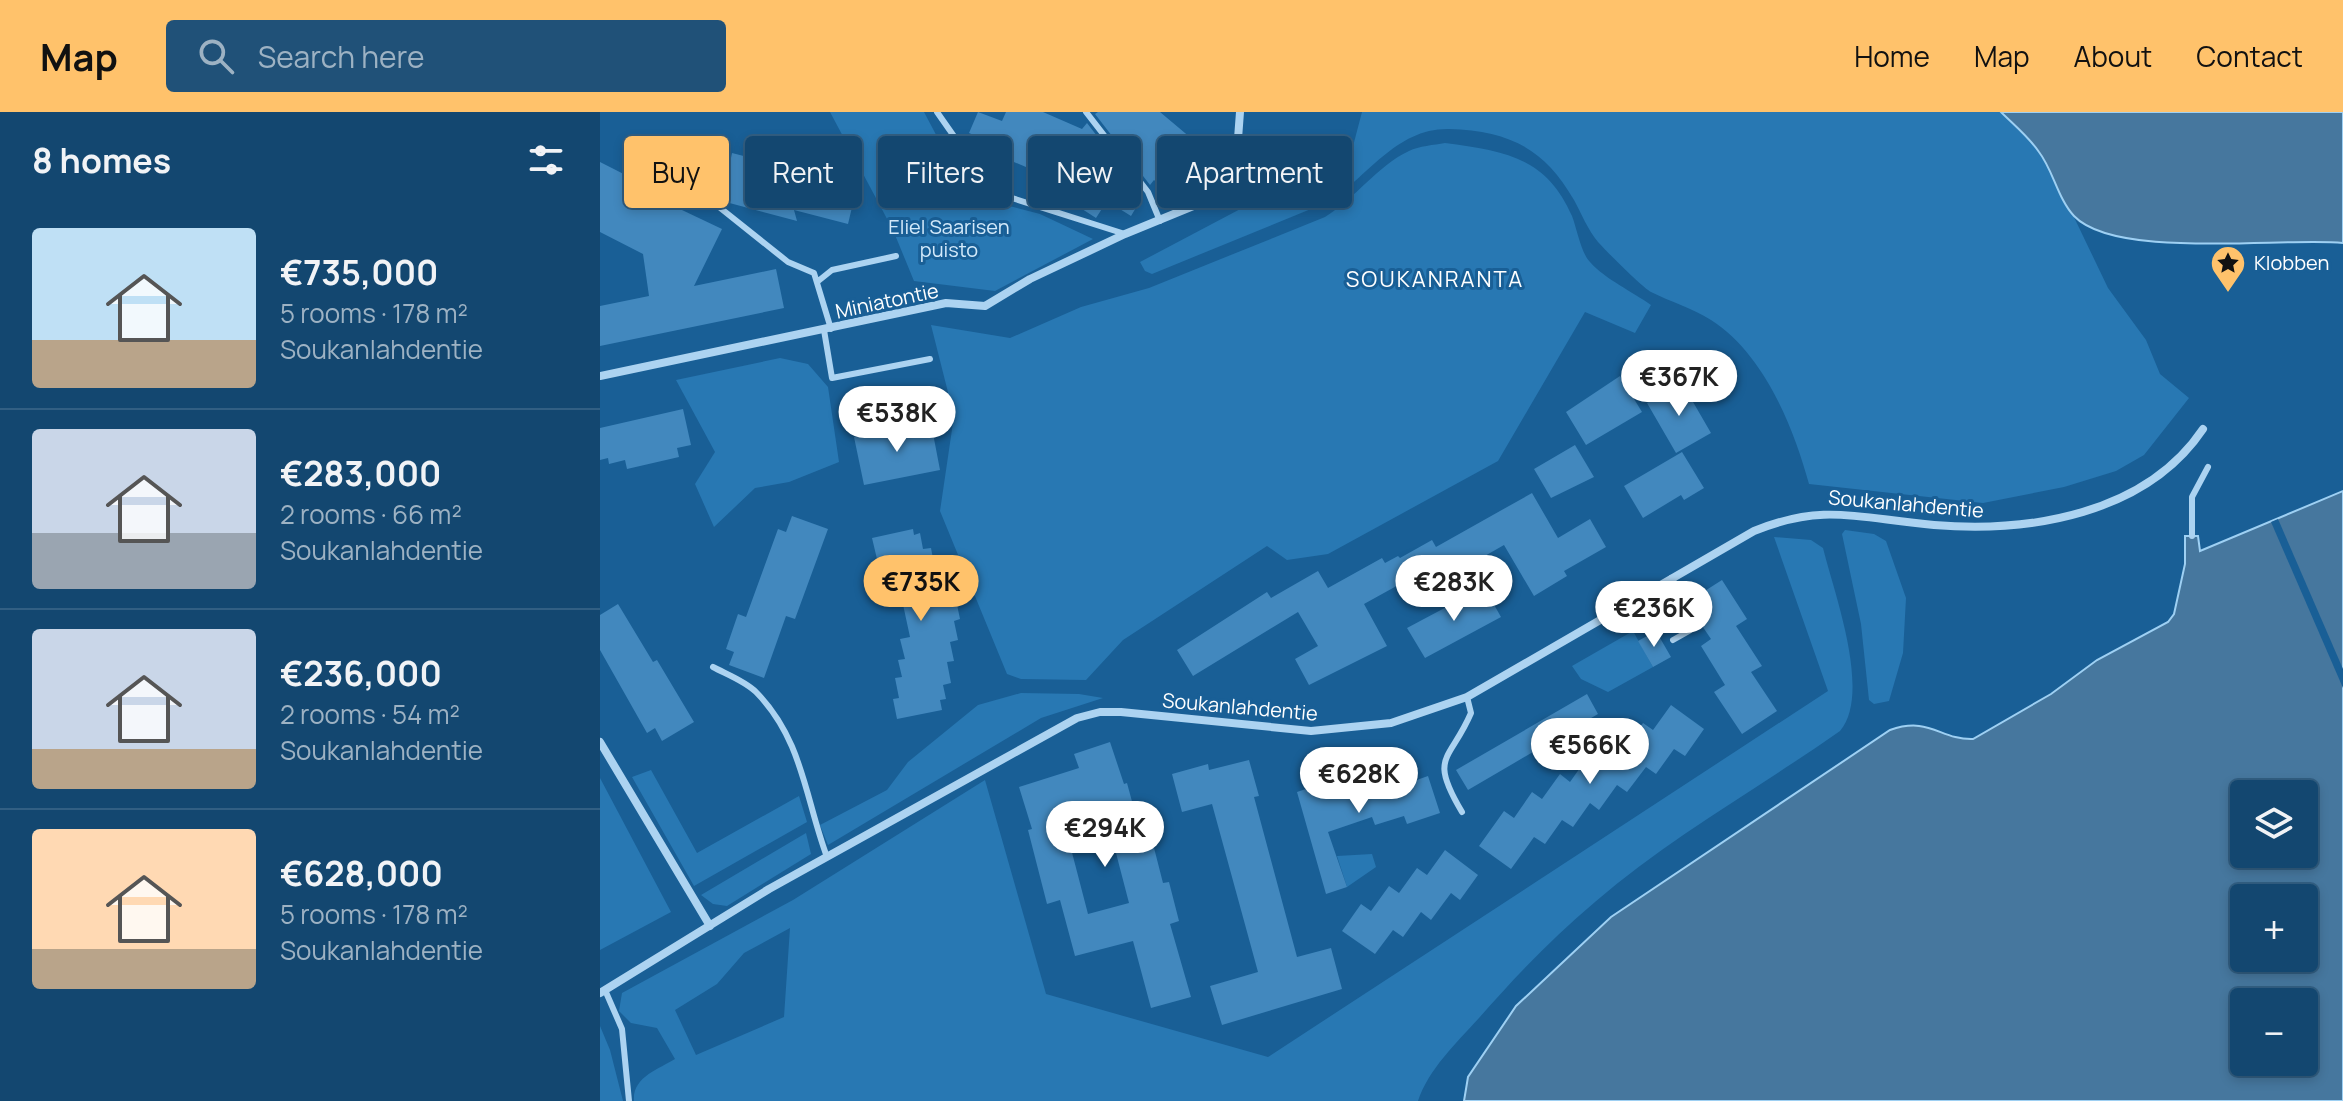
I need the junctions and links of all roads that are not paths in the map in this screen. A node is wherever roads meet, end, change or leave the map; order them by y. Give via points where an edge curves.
1 (937, 112) edge
2 (1086, 112) edge
3 (1240, 112) edge
4 (720, 208) edge
5 (1160, 221) junction
6 (1125, 234) junction
7 (896, 256) dead end
8 (817, 282) junction
9 (827, 329) junction
10 (930, 359) dead end
11 (600, 376) edge
12 (2203, 429) dead end
13 (2208, 467) dead end
14 (2192, 536) dead end
15 (1671, 578) junction
16 (1673, 640) dead end
17 (713, 667) dead end
18 (1467, 697) junction
19 (600, 742) edge
20 (1462, 812) dead end
21 (827, 857) junction
22 (710, 926) junction
23 (602, 991) edge
24 (629, 1101) edge

1 - 6 lane via 993,192
2 - 5 lane via 1148,192
3 - 5 street, Miniatontie via 1237,152 1224,181 1208,200
4 - 8 lane via 788,262 814,273
5 - 6 street, Miniatontie
6 - 9 street, Miniatontie via 985,306 946,303
7 - 8 lane via 832,270
8 - 9 lane
9 - 10 lane via 832,378
9 - 11 street, Miniatontie
12 - 15 street, Soukanlahdentie via 2155,480 2069,515 1970,528 1838,513 1799,515 1754,531
13 - 14 lane via 2192,497
15 - 16 lane via 1684,597 1689,631
15 - 18 street, Soukanlahdentie
17 - 21 lane via 754,690 773,712 804,769 811,815
18 - 20 lane via 1471,713 1446,753 1443,769 1445,784
18 - 21 street, Soukanlahdentie via 1391,723 1311,731 1100,712 1051,730
19 - 22 street
21 - 22 street, Soukanlahdentie
22 - 23 street, Soukanlahdentie
23 - 24 lane via 622,1029

